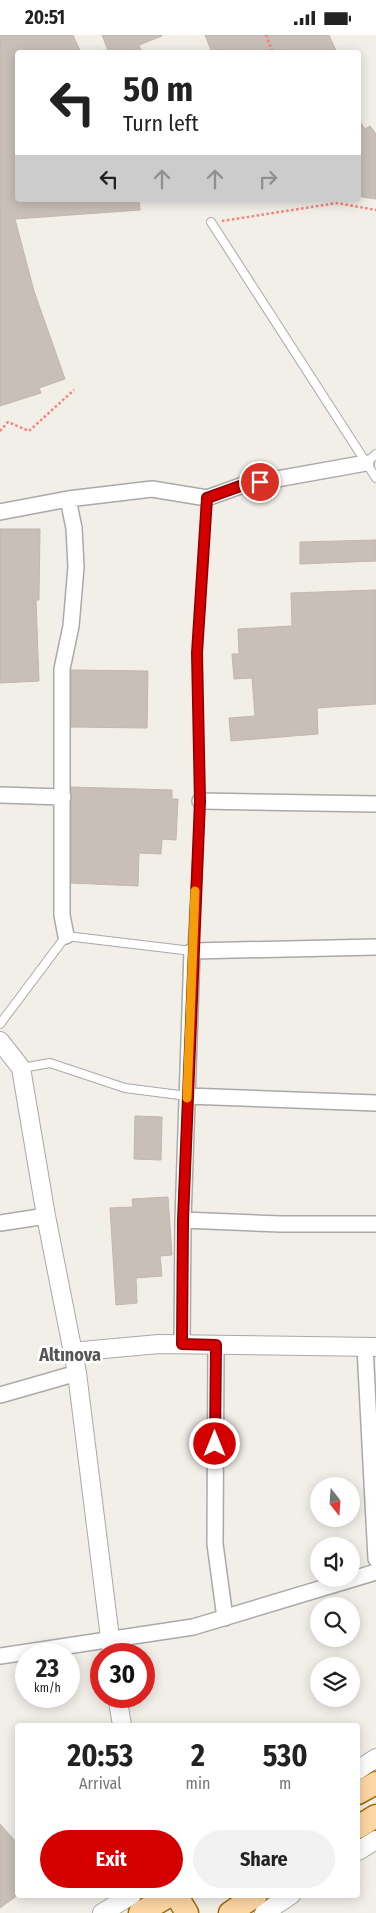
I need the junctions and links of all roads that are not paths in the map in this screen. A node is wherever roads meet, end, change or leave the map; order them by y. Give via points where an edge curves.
1 (211, 222) road end
2 (371, 458) edge
3 (376, 478) edge
4 (207, 498) junction
5 (68, 499) junction
6 (0, 512) edge
7 (0, 795) edge
8 (63, 797) junction
9 (200, 801) junction
10 (376, 804) edge
11 (66, 936) junction
12 (376, 947) edge
13 (192, 951) junction
14 (0, 1024) edge
15 (0, 1041) edge
16 (22, 1068) junction
17 (187, 1096) junction
18 (376, 1103) edge
19 (46, 1216) junction
20 (183, 1220) junction
21 (0, 1223) edge
22 (376, 1225) edge
23 (182, 1344) junction
24 (216, 1345) junction
25 (370, 1347) edge
26 (71, 1351) junction
27 (77, 1373) junction
28 (0, 1395) edge
29 (376, 1559) edge
30 (376, 1572) edge
31 (225, 1618) junction
32 (111, 1643) edge
33 (128, 1643) edge
34 (90, 1649) edge
35 (0, 1656) edge
36 (119, 1708) edge
37 (122, 1723) edge
38 (376, 1758) edge
39 (360, 1769) edge
40 (376, 1783) edge
41 (360, 1792) edge
42 (376, 1816) edge
43 (360, 1826) edge
44 (376, 1840) edge
45 (360, 1850) edge
46 (127, 1898) edge
47 (164, 1898) edge
48 (169, 1898) edge
49 (252, 1898) edge
50 (286, 1898) edge
51 (102, 1913) edge
52 (140, 1913) edge
53 (187, 1913) edge
54 (230, 1913) edge
55 (264, 1913) edge

1 - 2 lane
2 - 3 lane
2 - 4 street via 243,485
4 - 5 street via 152,489
4 - 9 lane via 197,653
5 - 6 street
5 - 8 street via 74,527 76,567 71,626 62,669
7 - 8 street
8 - 11 street via 62,915
9 - 10 street
9 - 13 lane
11 - 13 lane
11 - 14 lane
12 - 13 street
13 - 17 street
15 - 16 street
16 - 17 lane via 50,1063 125,1088
16 - 19 street
17 - 18 street
17 - 20 street
19 - 21 street
19 - 26 street
20 - 22 street
20 - 23 street
23 - 24 street
23 - 26 street
24 - 25 street
24 - 31 street via 215,1543
25 - 29 street
26 - 27 street
27 - 28 street
27 - 32 street
30 - 31 street
31 - 33 street
34 - 35 street
36 - 37 street
38 - 39 street
40 - 41 main road
42 - 43 main road
44 - 45 street
46 - 51 street
47 - 52 main road
48 - 53 main road
49 - 54 main road
50 - 55 street

